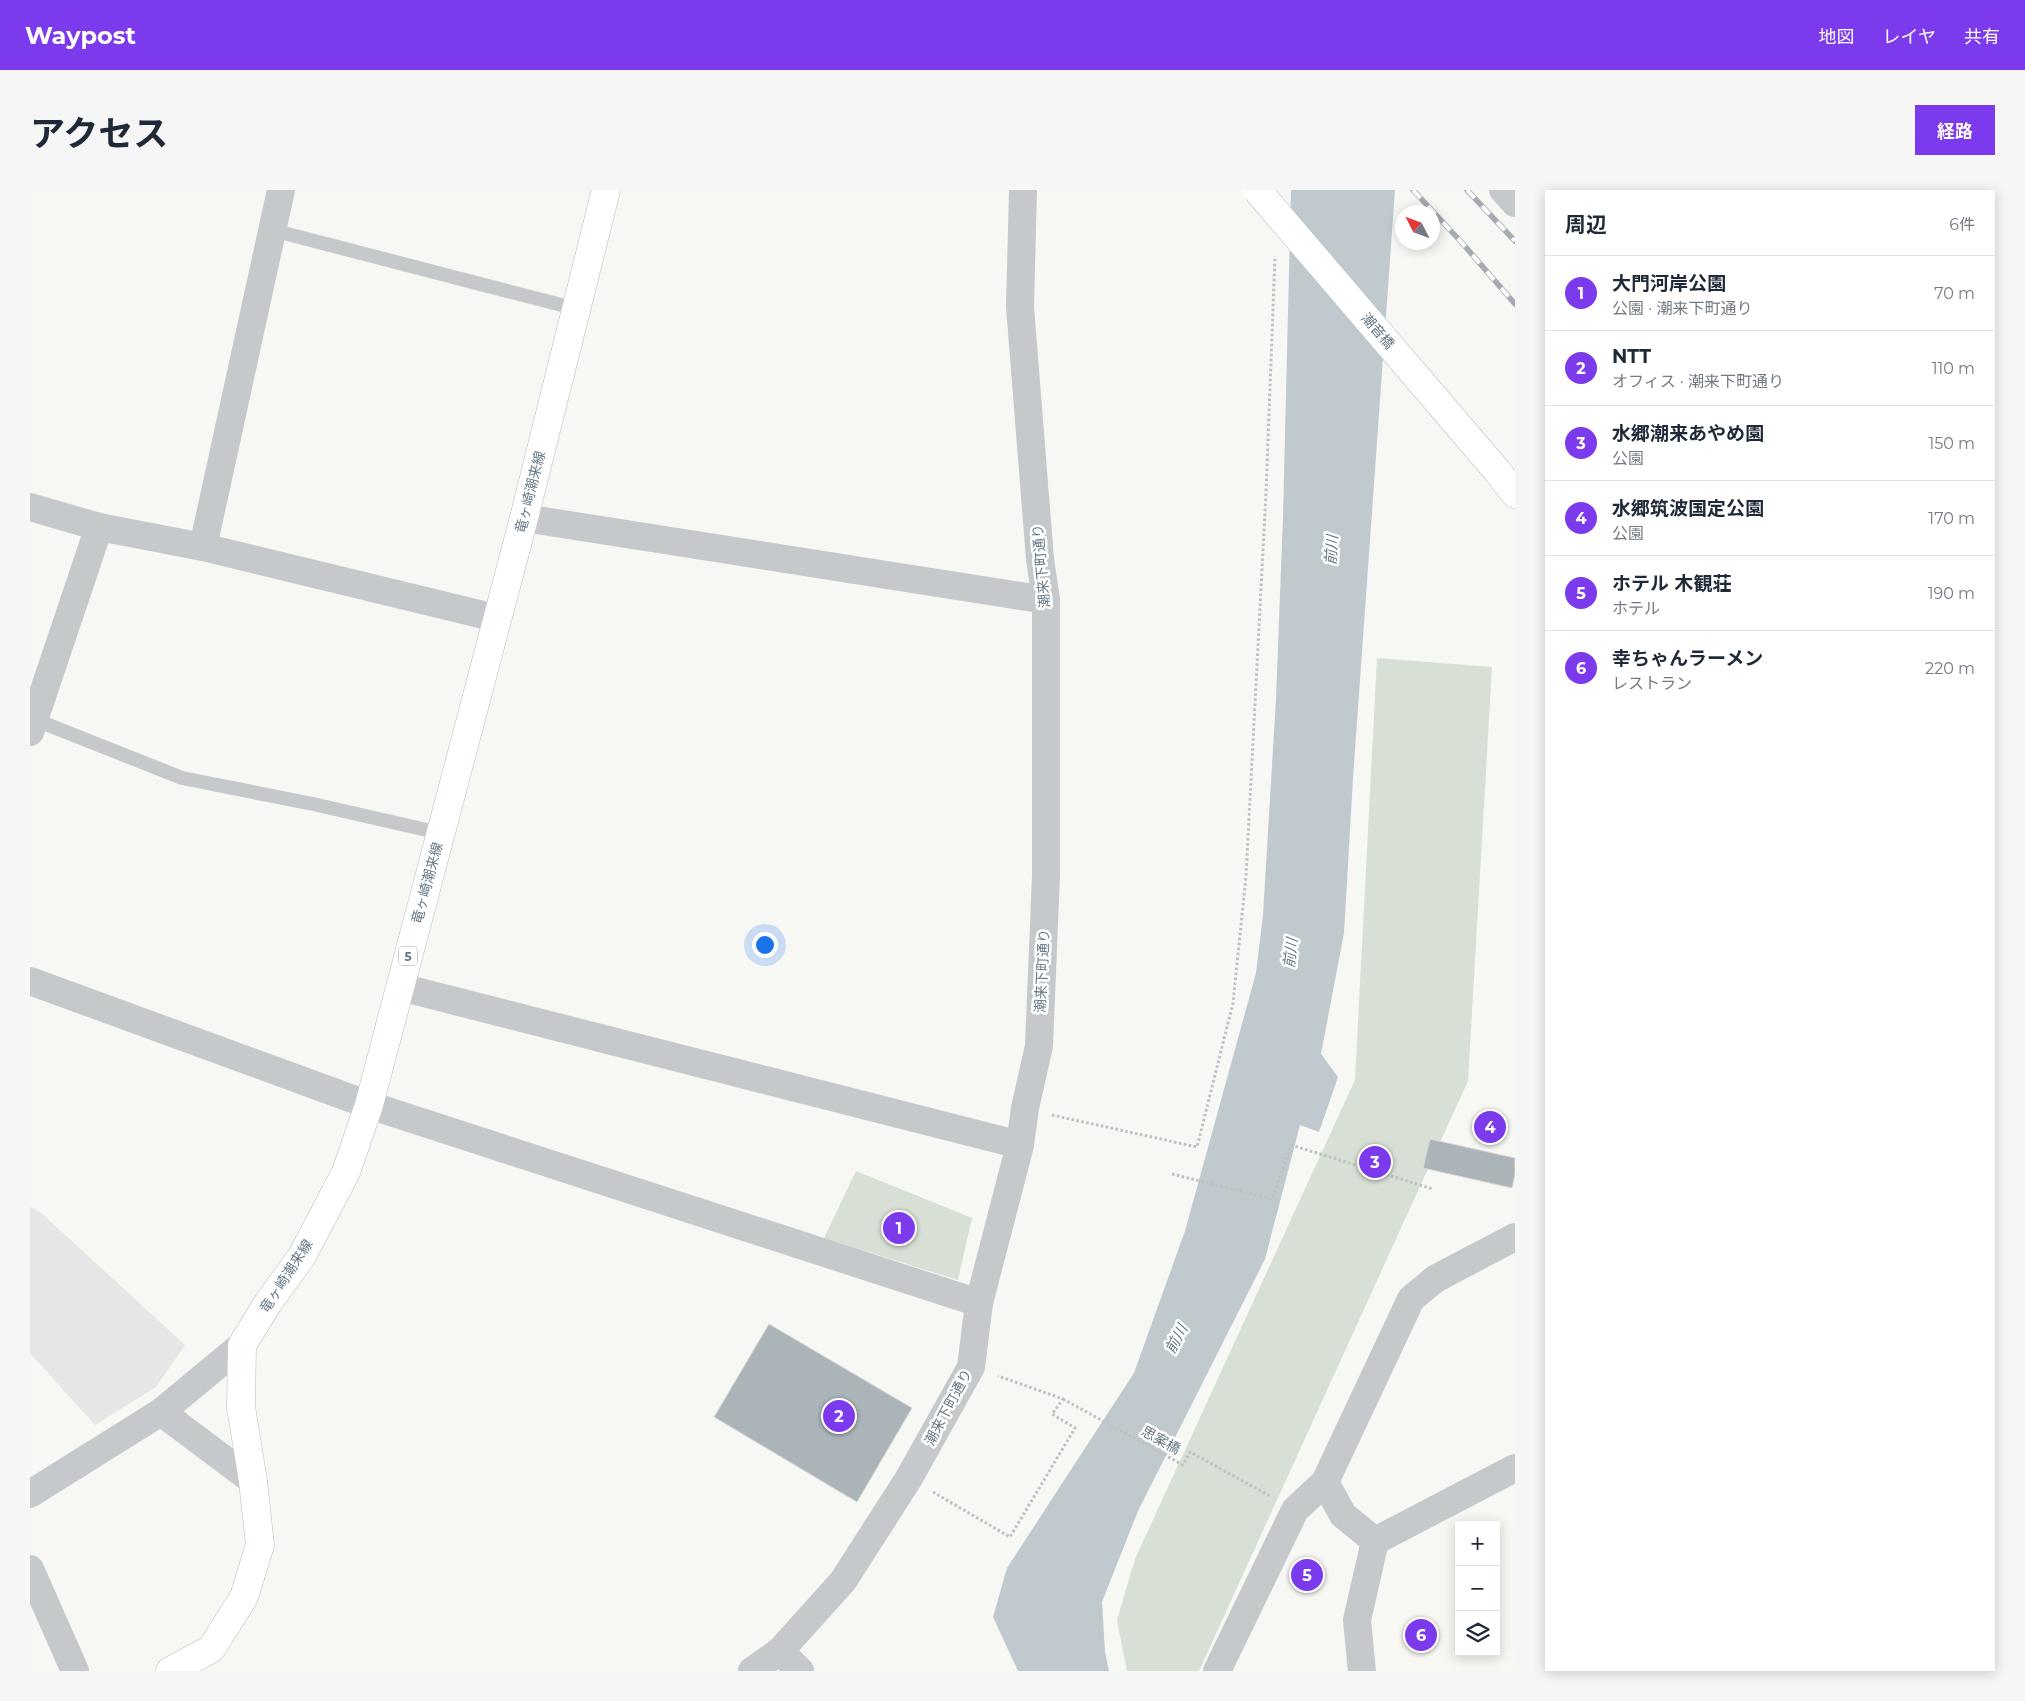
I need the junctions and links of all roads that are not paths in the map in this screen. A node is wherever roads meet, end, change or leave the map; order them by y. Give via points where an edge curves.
1 (281, 190) edge
2 (606, 190) edge
3 (1023, 190) edge
4 (1257, 190) edge
5 (1503, 190) edge
6 (1515, 203) edge
7 (272, 230) junction
8 (577, 308) junction
9 (1515, 494) edge
10 (30, 507) edge
11 (524, 518) junction
12 (99, 527) junction
13 (203, 548) junction
14 (1046, 600) junction
15 (496, 618) junction
16 (32, 723) edge
17 (440, 833) junction
18 (30, 981) edge
19 (400, 987) junction
20 (369, 1104) junction
21 (1020, 1145) junction
22 (1515, 1237) edge
23 (979, 1303) junction
24 (242, 1345) junction
25 (161, 1412) junction
26 (1515, 1468) edge
27 (254, 1481) junction
28 (1325, 1482) junction
29 (30, 1494) edge
30 (1375, 1541) junction
31 (30, 1569) edge
32 (780, 1650) junction
33 (75, 1671) edge
34 (170, 1671) edge
35 (752, 1671) edge
36 (800, 1671) edge
37 (1217, 1671) edge
38 (1362, 1671) edge

1 - 7 street
2 - 8 main road, 竜ヶ崎潮来線 / 5
3 - 14 street, 潮来下町通り via 1020,307
4 - 9 main road, 潮音橋, bridge
5 - 6 street
7 - 8 lane
7 - 13 street
8 - 11 main road, 竜ヶ崎潮来線 / 5
10 - 12 street
11 - 14 street
11 - 15 main road, 竜ヶ崎潮来線 / 5
12 - 13 street
12 - 16 street
13 - 15 street
14 - 21 street, 潮来下町通り via 1045,894 1039,1046
15 - 17 main road, 竜ヶ崎潮来線 / 5
16 - 17 lane via 182,778
17 - 19 main road, 竜ヶ崎潮来線 / 5
18 - 20 street
19 - 20 main road, 竜ヶ崎潮来線 / 5
19 - 21 street
20 - 23 street
20 - 24 main road, 竜ヶ崎潮来線 / 5 via 346,1172 302,1256
21 - 23 street, 潮来下町通り
22 - 28 street via 1435,1279 1411,1299
23 - 32 street, 潮来下町通り via 970,1367 909,1478 843,1581
24 - 25 street
24 - 27 main road via 241,1407
25 - 27 street
25 - 29 street
26 - 30 street
27 - 34 main road via 260,1545 244,1597 211,1649
28 - 30 street via 1343,1515
28 - 37 street via 1295,1510
30 - 38 street via 1357,1620
31 - 33 street
32 - 35 street, 潮来下町通り
32 - 36 street

